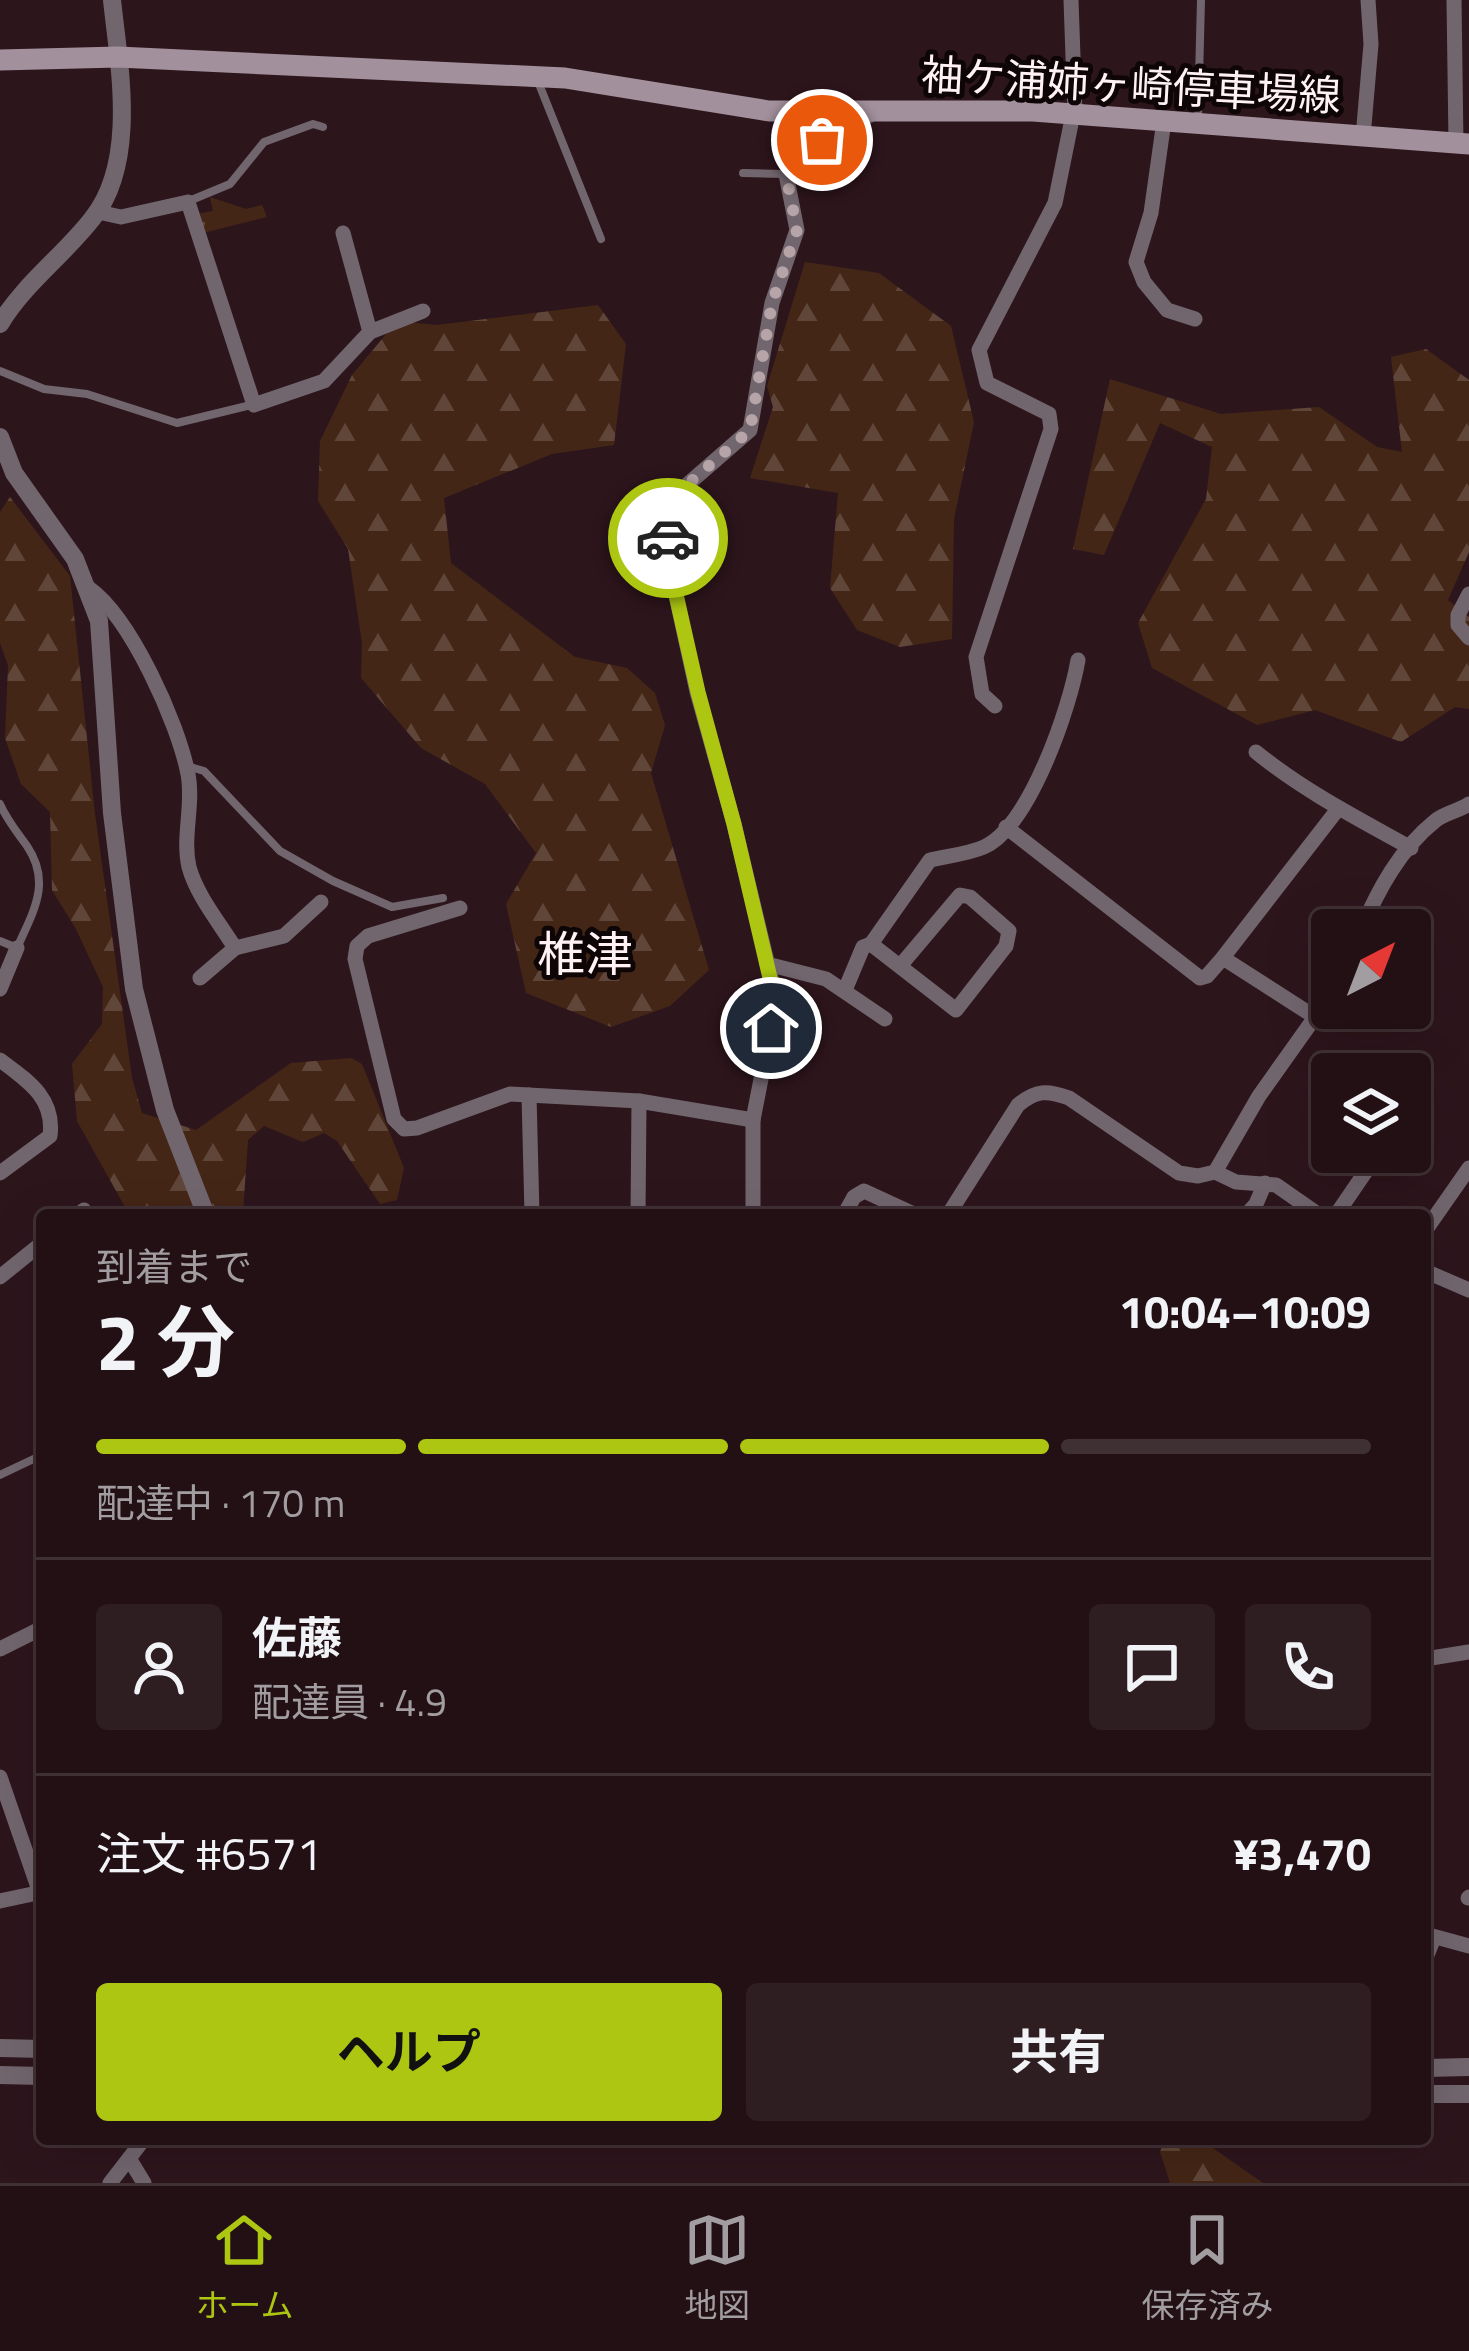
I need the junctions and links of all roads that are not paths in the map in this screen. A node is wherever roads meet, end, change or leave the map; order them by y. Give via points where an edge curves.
1 (112, 0) edge
2 (1071, 0) edge
3 (1201, 0) edge
4 (1368, 0) edge
5 (1454, 0) edge
6 (118, 57) junction
7 (0, 60) edge
8 (536, 77) junction
9 (874, 112) junction
10 (1074, 114) junction
11 (1164, 121) junction
12 (1197, 124) junction
13 (322, 127) dead end
14 (1363, 137) junction
15 (1463, 143) edge
16 (742, 173) dead end
17 (786, 174) junction
18 (188, 202) junction
19 (98, 212) junction
20 (344, 233) dead end
21 (601, 239) dead end
22 (423, 311) dead end
23 (1195, 319) dead end
24 (0, 325) edge
25 (370, 332) junction
26 (0, 371) edge
27 (254, 405) junction
28 (0, 436) edge
29 (89, 588) junction
30 (1469, 595) edge
31 (1469, 638) edge
32 (1078, 660) dead end
33 (995, 706) dead end
34 (1256, 752) dead end
35 (185, 765) junction
36 (0, 804) edge
37 (1469, 804) edge
38 (1338, 809) junction
39 (1006, 827) junction
40 (1411, 848) junction
41 (443, 898) dead end
42 (321, 902) dead end
43 (460, 908) dead end
44 (1370, 909) edge
45 (0, 941) edge
46 (871, 944) junction
47 (17, 948) junction
48 (235, 948) junction
49 (1223, 958) junction
50 (767, 964) junction
51 (900, 966) junction
52 (200, 979) dead end
53 (0, 989) edge
54 (845, 990) junction
55 (1311, 1014) edge
56 (885, 1019) dead end
57 (1311, 1023) edge
58 (0, 1060) edge
59 (529, 1095) junction
60 (638, 1101) junction
61 (752, 1120) junction
62 (1469, 1168) edge
63 (1215, 1172) junction
64 (0, 1173) edge
65 (1365, 1173) edge
66 (1265, 1183) junction
67 (204, 1209) edge
68 (532, 1209) edge
69 (638, 1209) edge
70 (753, 1209) edge
71 (847, 1209) edge
72 (903, 1209) edge
73 (952, 1209) edge
74 (1251, 1209) edge
75 (1310, 1209) edge
76 (1340, 1209) edge
77 (1431, 1222) edge
78 (36, 1249) edge
79 (1431, 1274) edge
80 (0, 1277) edge
81 (1469, 1290) edge
82 (36, 1458) edge
83 (0, 1475) edge
84 (36, 1631) edge
85 (0, 1649) edge
86 (1469, 1652) edge
87 (1431, 1657) edge
88 (0, 1777) edge
89 (36, 1884) edge
90 (36, 1899) edge
91 (0, 1900) edge
92 (1431, 1936) edge
93 (1469, 1946) edge
94 (0, 2048) edge
95 (36, 2049) edge
96 (1469, 2067) edge
97 (1431, 2068) edge
98 (0, 2075) edge
99 (36, 2076) edge
100 (1431, 2094) edge
101 (1469, 2094) edge
102 (140, 2145) edge
103 (130, 2160) junction
104 (110, 2183) edge
105 (144, 2183) edge

1 - 6 street
2 - 10 street
3 - 12 lane
4 - 14 street
5 - 15 street
6 - 7 main road, 袖ケ浦姉ヶ崎停車場線
6 - 8 main road, 袖ケ浦姉ヶ崎停車場線
6 - 19 street via 120,138
8 - 9 main road, 袖ケ浦姉ヶ崎停車場線 via 769,111
8 - 21 lane
9 - 10 main road, 袖ケ浦姉ヶ崎停車場線
9 - 17 street via 822,140
10 - 11 main road, 袖ケ浦姉ヶ崎停車場線
10 - 33 street via 1055,202 979,350 987,383 1049,414 1051,429 976,658 982,694
11 - 12 main road, 袖ケ浦姉ヶ崎停車場線
11 - 23 street via 1136,262 1167,310
12 - 14 main road, 袖ケ浦姉ヶ崎停車場線
13 - 18 lane via 264,142 230,184
14 - 15 main road, 袖ケ浦姉ヶ崎停車場線
16 - 17 lane
17 - 50 street via 797,230 772,303 750,430 688,484 668,533 698,692
18 - 19 street via 122,217
18 - 27 street
19 - 24 street
20 - 25 street
22 - 25 street
25 - 27 street via 324,381
26 - 27 lane via 177,423
28 - 29 street via 14,473
29 - 35 street via 122,619
29 - 67 street via 99,621 134,989 165,1110
30 - 31 street via 1458,615
32 - 39 street via 1043,776
34 - 38 street
35 - 41 lane via 204,771 280,850 333,880 392,908
35 - 48 street via 188,863
36 - 47 lane via 40,874 42,892
37 - 40 street via 1437,818
38 - 40 street
38 - 49 street
39 - 46 street via 987,846 930,860
39 - 49 street via 1191,973 1207,976
40 - 44 street
42 - 48 street via 284,936
43 - 59 street via 357,946 394,1119 417,1128 510,1094
45 - 47 lane
46 - 51 street
46 - 54 street
47 - 53 street
48 - 52 street
49 - 55 street
50 - 54 street
50 - 61 street via 771,1028
51 - 51 street via 956,1010 1009,931 960,895
54 - 56 street
57 - 63 street
58 - 64 street via 52,1108 50,1136
59 - 60 street
59 - 68 street
60 - 61 street
60 - 69 street
61 - 70 street
62 - 77 street
63 - 66 street
63 - 73 street via 1178,1173 1049,1090 1018,1105
65 - 76 street
66 - 74 street
66 - 75 street
71 - 72 street via 864,1191
78 - 80 street
79 - 81 street
82 - 83 lane
84 - 85 street
86 - 87 street
88 - 89 street
90 - 91 street
92 - 93 street
94 - 95 street
96 - 97 street
98 - 99 street
100 - 101 street
102 - 103 street
103 - 104 street
103 - 105 street

